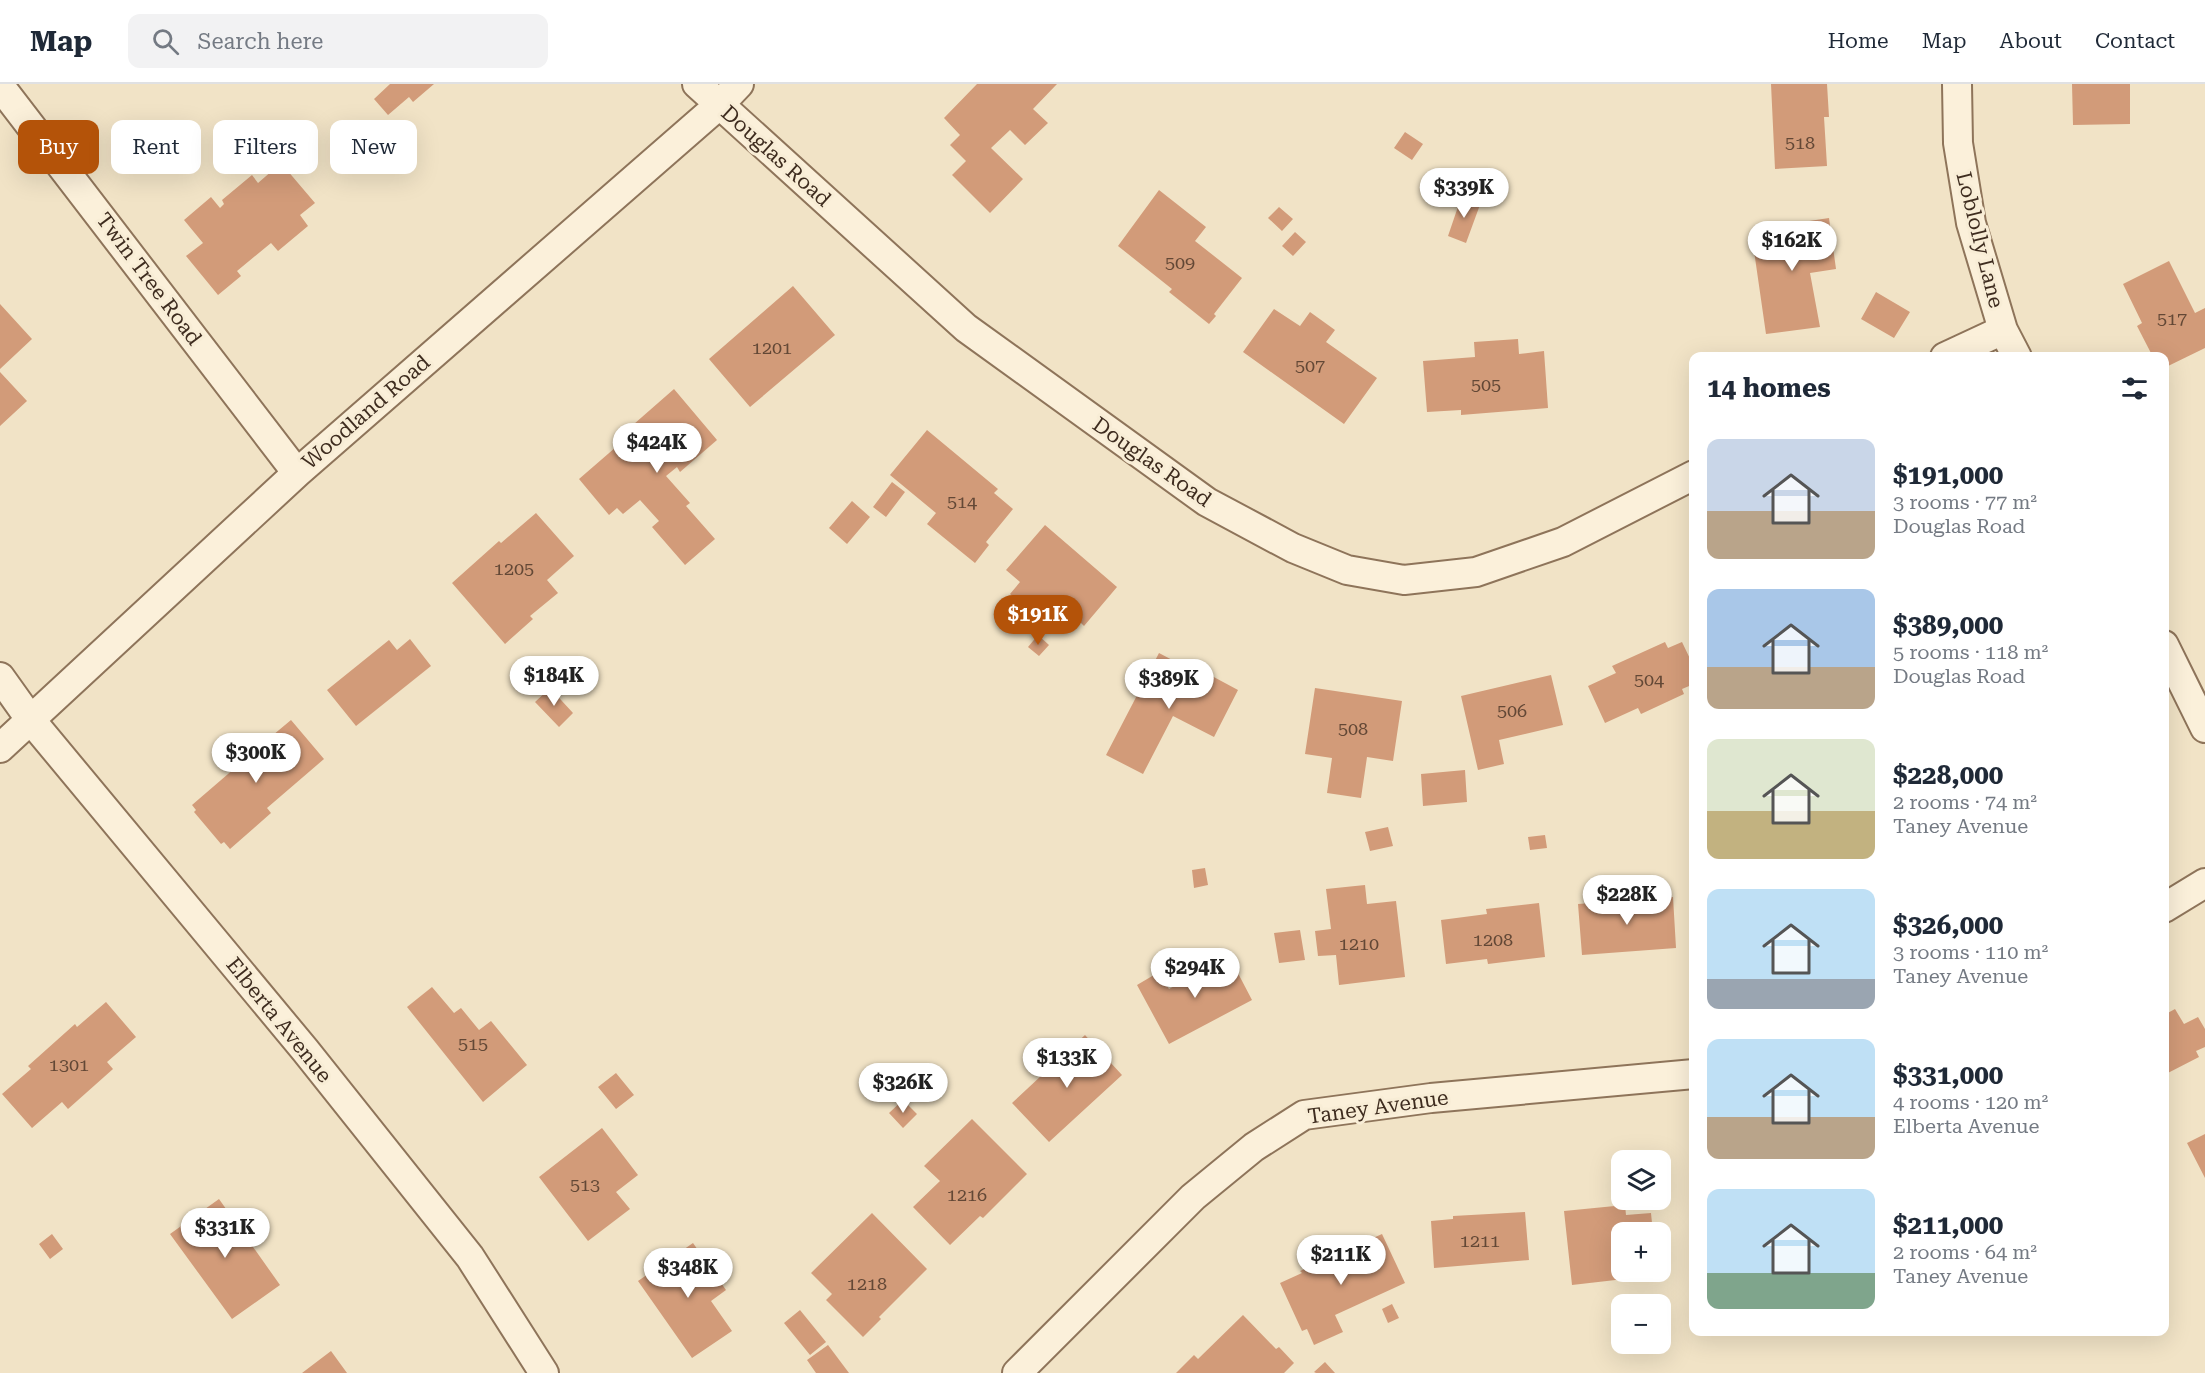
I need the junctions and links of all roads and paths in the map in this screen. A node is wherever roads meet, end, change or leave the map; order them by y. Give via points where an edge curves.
1 (697, 84) edge
2 (739, 84) edge
3 (1957, 84) edge
4 (0, 86) edge
5 (719, 105) junction
6 (2003, 330) junction
7 (1957, 352) edge
8 (2014, 352) edge
9 (297, 473) junction
10 (1689, 478) edge
11 (2169, 655) edge
12 (0, 677) edge
13 (30, 719) junction
14 (2205, 728) edge
15 (0, 748) edge
16 (2205, 883) edge
17 (2169, 905) edge
18 (1689, 1074) edge
19 (544, 1373) edge
20 (1017, 1373) edge

1 - 5 street, Douglas Road
2 - 5 street, Woodland Road
3 - 6 street, Loblolly Lane via 1958,143 1971,222
4 - 9 street, Twin Tree Road
5 - 9 street, Woodland Road
5 - 10 street, Douglas Road via 966,328 1207,502 1293,548 1347,570 1404,580 1476,572 1563,542
6 - 7 street
6 - 8 street, Loblolly Lane
9 - 13 street, Woodland Road
11 - 14 street
12 - 13 street, Elberta Avenue
13 - 15 street, Woodland Road
13 - 19 street, Elberta Avenue via 305,1050 463,1248
16 - 17 street
18 - 20 street, Taney Avenue via 1431,1098 1304,1115 1254,1147 1193,1197

